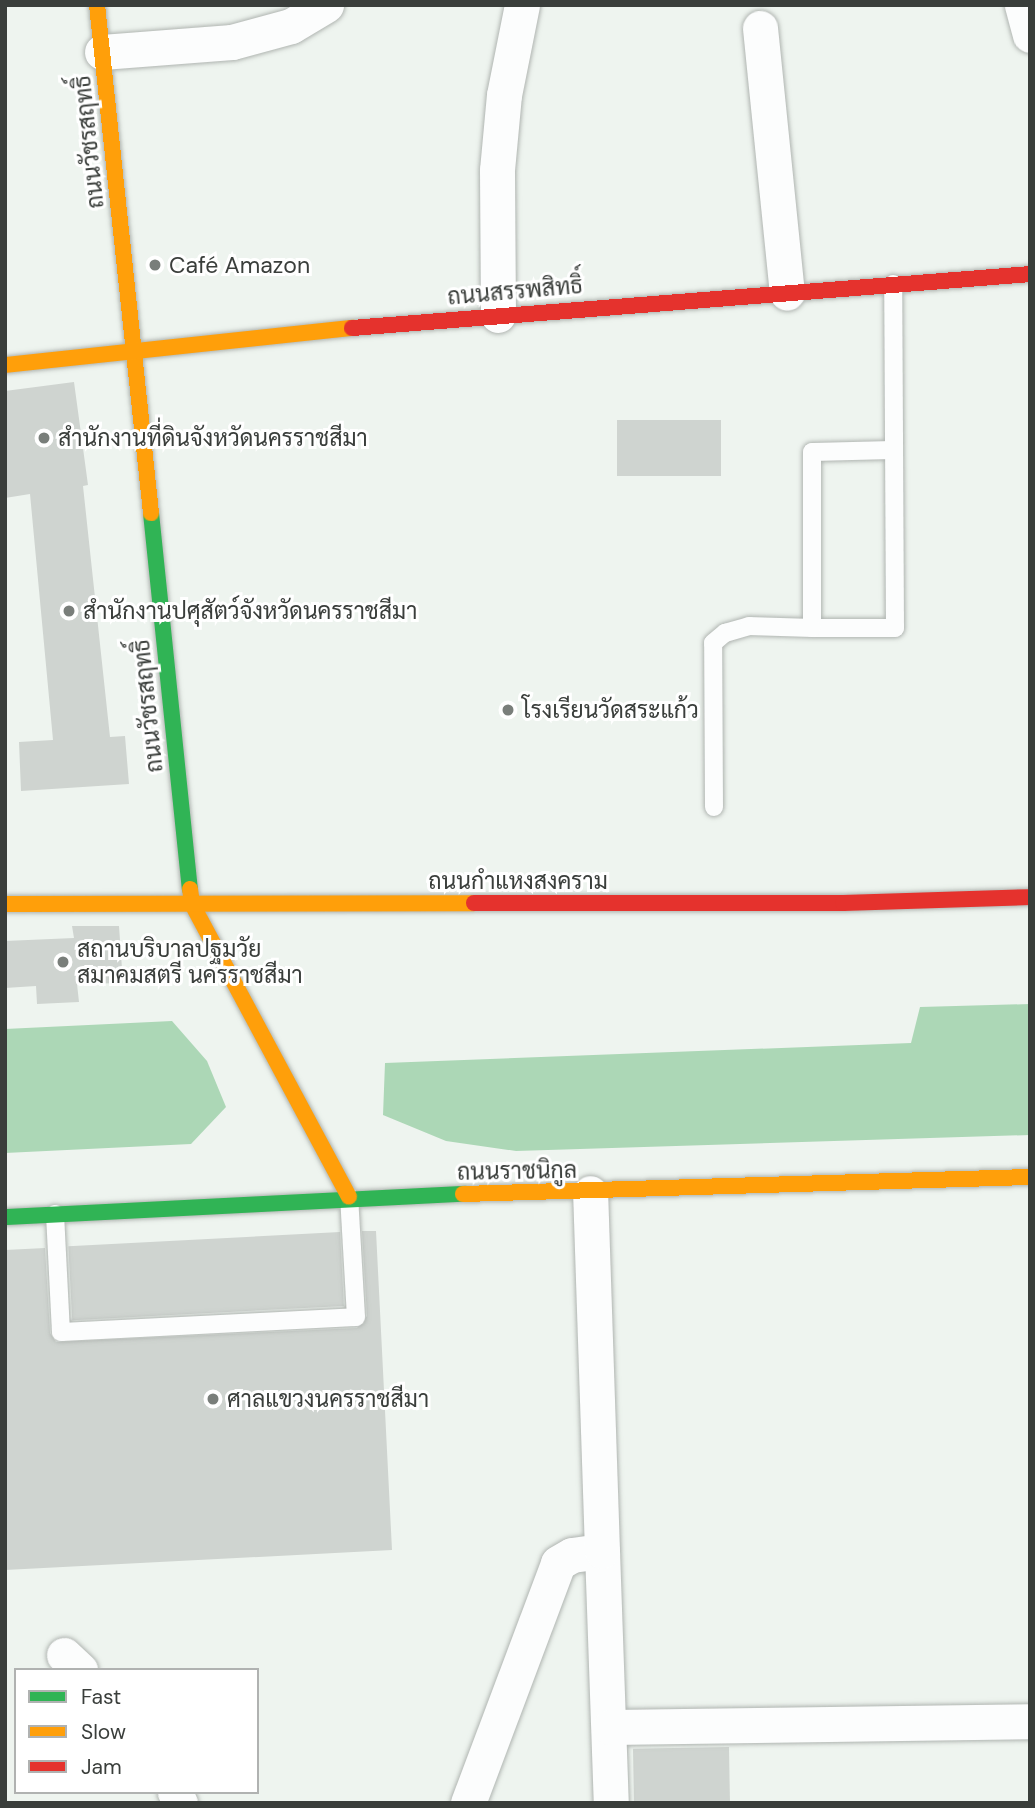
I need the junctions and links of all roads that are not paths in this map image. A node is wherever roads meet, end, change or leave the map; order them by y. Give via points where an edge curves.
1 (97, 5) edge
2 (326, 5) edge
3 (522, 5) edge
4 (1022, 5) edge
5 (760, 28) dead end
6 (1030, 35) edge
7 (102, 52) junction
8 (1030, 274) edge
9 (893, 285) junction
10 (787, 293) junction
11 (498, 315) junction
12 (134, 348) junction
13 (5, 365) edge
14 (893, 450) junction
15 (812, 628) junction
16 (713, 807) dead end
17 (1030, 897) edge
18 (5, 904) edge
19 (192, 904) junction
20 (1030, 1177) edge
21 (590, 1193) junction
22 (349, 1198) junction
23 (55, 1214) junction
24 (5, 1217) edge
25 (602, 1551) junction
26 (1030, 1721) edge
27 (610, 1727) junction
28 (468, 1803) edge
29 (611, 1803) edge

1 - 7 street, ถนนวัชรสฤทธิ์
2 - 7 street via 291,26 232,42
3 - 11 street via 504,95 497,170
4 - 6 street
5 - 10 street
7 - 12 street, ถนนวัชรสฤทธิ์
8 - 9 street, ถนนสรรพสิทธิ์
9 - 10 street, ถนนสรรพสิทธิ์
9 - 14 lane
10 - 11 street, ถนนสรรพสิทธิ์
11 - 12 street, ถนนสรรพสิทธิ์
12 - 13 street, ถนนสรรพสิทธิ์
12 - 19 street, ถนนวัชรสฤทธิ์
14 - 15 lane via 812,452
14 - 15 lane via 895,628
15 - 16 lane via 749,626 725,633 713,643
17 - 19 street, ถนนกำแหงสงคราม via 843,903
18 - 19 street, ถนนกำแหงสงคราม
19 - 22 street, ถนนวัชรสฤทธิ์
20 - 21 street, ถนนราชนิกูล
21 - 22 street, ถนนราชนิกูล
21 - 25 street
22 - 23 street, ถนนราชนิกูล
22 - 23 lane via 356,1317 61,1332
23 - 24 street, ถนนราชนิกูล
25 - 27 street
25 - 28 street via 572,1555 558,1563
26 - 27 street
27 - 29 street

